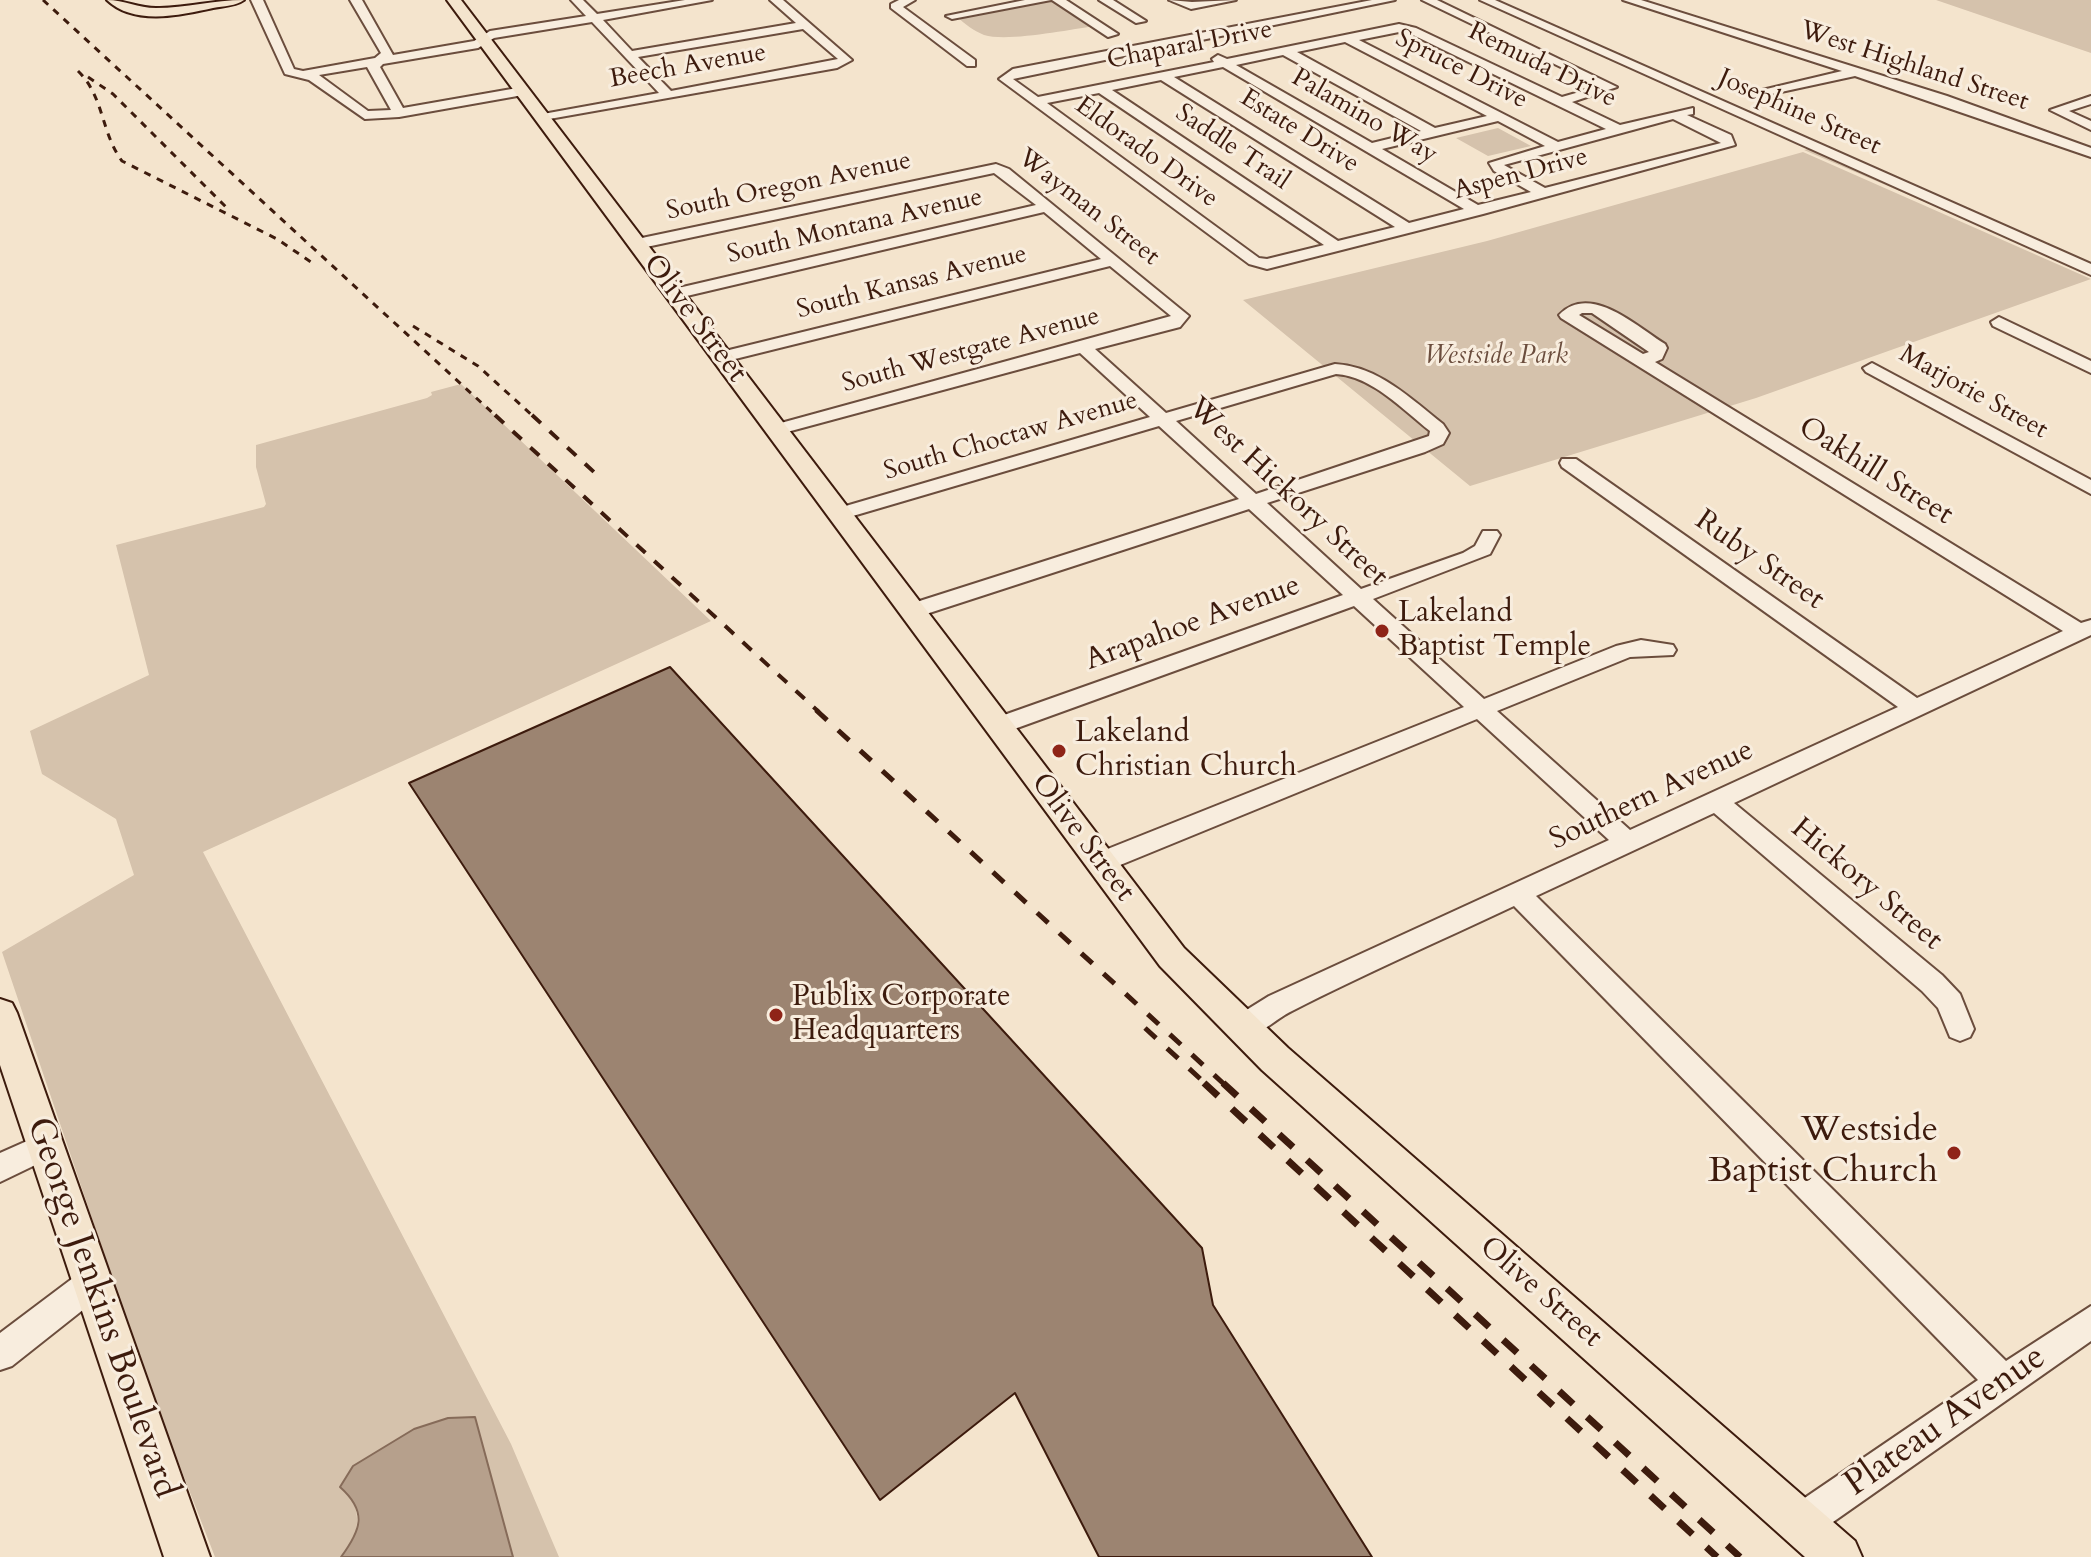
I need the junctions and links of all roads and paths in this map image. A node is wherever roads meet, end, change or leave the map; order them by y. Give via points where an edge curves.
1 (114, 0) edge
2 (237, 0) edge
3 (257, 0) edge
4 (356, 0) edge
5 (454, 0) edge
6 (577, 0) edge
7 (706, 0) edge
8 (776, 0) edge
9 (909, 0) edge
10 (1045, 0) edge
11 (1058, 0) edge
12 (1105, 0) edge
13 (1175, 0) edge
14 (1230, 0) edge
15 (1389, 0) edge
16 (1428, 0) edge
17 (1486, 0) edge
18 (1629, 0) edge
19 (952, 16) dead end
20 (594, 18) junction
21 (1140, 21) dead end
22 (806, 25) junction
23 (1403, 28) joint
24 (1112, 34) dead end
25 (1346, 38) junction
26 (484, 39) junction
27 (1185, 40) junction
28 (1198, 48) dead end
29 (1285, 51) junction
30 (629, 55) junction
31 (1212, 55) dead end
32 (382, 59) junction
33 (971, 63) dead end
34 (1225, 63) junction
35 (1857, 71) junction
36 (304, 74) junction
37 (1163, 76) junction
38 (1101, 88) junction
39 (523, 91) junction
40 (1763, 94) dead end
41 (668, 95) junction
42 (2091, 100) edge
43 (1034, 102) junction
44 (1560, 102) junction
45 (1719, 104) junction
46 (399, 113) junction
47 (1675, 115) junction
48 (1499, 117) junction
49 (543, 118) junction
50 (2091, 126) edge
51 (1617, 129) junction
52 (1434, 133) junction
53 (1554, 145) junction
54 (1369, 148) junction
55 (2091, 153) edge
56 (950, 176) joint
57 (1544, 193) junction
58 (1048, 207) junction
59 (1478, 211) junction
60 (1409, 229) junction
61 (637, 244) junction
62 (1337, 247) junction
63 (1114, 260) junction
64 (1263, 263) joint
65 (2091, 270) edge
66 (674, 294) junction
67 (1180, 319) joint
68 (1999, 322) dead end
69 (1084, 348) junction
70 (723, 357) junction
71 (1641, 361) dead end
72 (1872, 368) dead end
73 (2091, 368) edge
74 (1163, 420) junction
75 (776, 430) junction
76 (1569, 463) dead end
77 (2091, 488) edge
78 (1253, 501) junction
79 (839, 514) junction
80 (1490, 535) dead end
81 (1358, 597) junction
82 (912, 611) junction
83 (2085, 629) edge
84 (1665, 650) dead end
85 (1915, 708) junction
86 (1480, 710) junction
87 (998, 726) junction
88 (1716, 801) junction
89 (1627, 842) junction
90 (1099, 863) junction
91 (1518, 894) junction
92 (0, 1013) edge
93 (1242, 1027) junction
94 (1960, 1029) dead end
95 (8, 1064) edge
96 (45, 1146) junction
97 (0, 1168) edge
98 (92, 1283) junction
99 (2091, 1322) edge
100 (0, 1354) edge
101 (2003, 1382) junction
102 (1800, 1523) junction
103 (187, 1557) edge
104 (1839, 1557) edge

1 - 2 main road via 139,12
3 - 36 street via 289,71
4 - 32 street via 388,54
5 - 26 main road, Olive Street
6 - 20 street
7 - 20 street
8 - 22 street
9 - 33 street via 895,6
10 - 19 street
11 - 24 street
12 - 21 street
13 - 14 street via 1191,6
15 - 27 street
16 - 44 street via 1611,87
17 - 45 street, Josephine Street
18 - 35 street, West Highland Street
20 - 26 street
20 - 30 street
22 - 30 street
22 - 41 street, Beech Avenue via 846,58 842,63
23 - 25 street, Chaparal Drive
23 - 44 street, Remuda Drive
25 - 29 street, Chaparal Drive
25 - 48 street, Spruce Drive
26 - 32 street
26 - 39 main road, Olive Street
27 - 28 street
27 - 43 street, Eldorado Drive via 1006,77
29 - 34 street, Chaparal Drive
29 - 52 street
30 - 41 street
31 - 34 street, Palamino Way
32 - 36 street
32 - 46 street via 373,66
34 - 37 street, Chaparal Drive
34 - 54 street, Palamino Way
35 - 40 street
35 - 55 street, West Highland Street
36 - 46 street via 365,115
37 - 38 street, Chaparal Drive
37 - 60 street, Estate Drive
38 - 43 street, Chaparal Drive
38 - 62 street, Saddle Trail
39 - 46 street
39 - 49 main road, Olive Street
41 - 49 street, Beech Avenue
42 - 50 street via 2057,110
43 - 64 street, Eldorado Drive
44 - 51 street, Remuda Drive
45 - 47 street
45 - 65 street, Josephine Street
47 - 51 street
47 - 57 street, Aspen Drive via 1726,138 1728,145
48 - 52 street
48 - 53 street, Spruce Drive
49 - 61 main road, Olive Street
51 - 53 street
52 - 54 street
53 - 57 street via 1496,163
54 - 59 street, Palamino Way
56 - 58 street, Wayman Street via 996,168
56 - 61 street, South Oregon Avenue
57 - 59 street, Aspen Drive
58 - 63 street, Wayman Street
58 - 66 street, South Montana Avenue
59 - 60 street, Aspen Drive
60 - 62 street, Aspen Drive
61 - 66 main road, Olive Street
62 - 64 street, Aspen Drive
63 - 67 street, Wayman Street
63 - 70 street, South Kansas Avenue
66 - 70 main road, Olive Street
67 - 69 street, South Westgate Avenue
68 - 73 street
69 - 74 street, West Hickory Street
69 - 75 street, South Westgate Avenue
70 - 75 main road, Olive Street
71 - 83 street, Oakhill Street
72 - 77 street, Marjorie Street
74 - 78 street, West Hickory Street
74 - 78 street, South Choctaw Avenue via 1347,367 1437,428 1429,443
74 - 79 street, South Choctaw Avenue
75 - 79 main road, Olive Street
76 - 85 street, Ruby Street
78 - 81 street, West Hickory Street
78 - 82 street
79 - 82 main road, Olive Street
80 - 81 street, Arapahoe Avenue via 1483,550 1470,557
81 - 86 street, West Hickory Street
81 - 87 street, Arapahoe Avenue
82 - 87 main road, Olive Street
83 - 85 street, Southern Avenue
84 - 86 street via 1624,651
85 - 88 street, Southern Avenue
86 - 89 street, West Hickory Street
86 - 90 street
87 - 90 main road, Olive Street
88 - 89 street, Southern Avenue
88 - 94 street, Hickory Street via 1932,983 1950,1002
89 - 91 street, Southern Avenue
90 - 93 main road, Olive Street via 1172,957
91 - 93 street, Southern Avenue via 1279,1004
91 - 101 street
92 - 95 main road, George Jenkins Boulevard
93 - 102 main road, Olive Street
95 - 96 main road, George Jenkins Boulevard
96 - 97 street
96 - 98 main road, George Jenkins Boulevard
98 - 100 street
98 - 103 main road, George Jenkins Boulevard
99 - 101 street, Plateau Avenue
101 - 102 street, Plateau Avenue
102 - 104 main road, Olive Street

